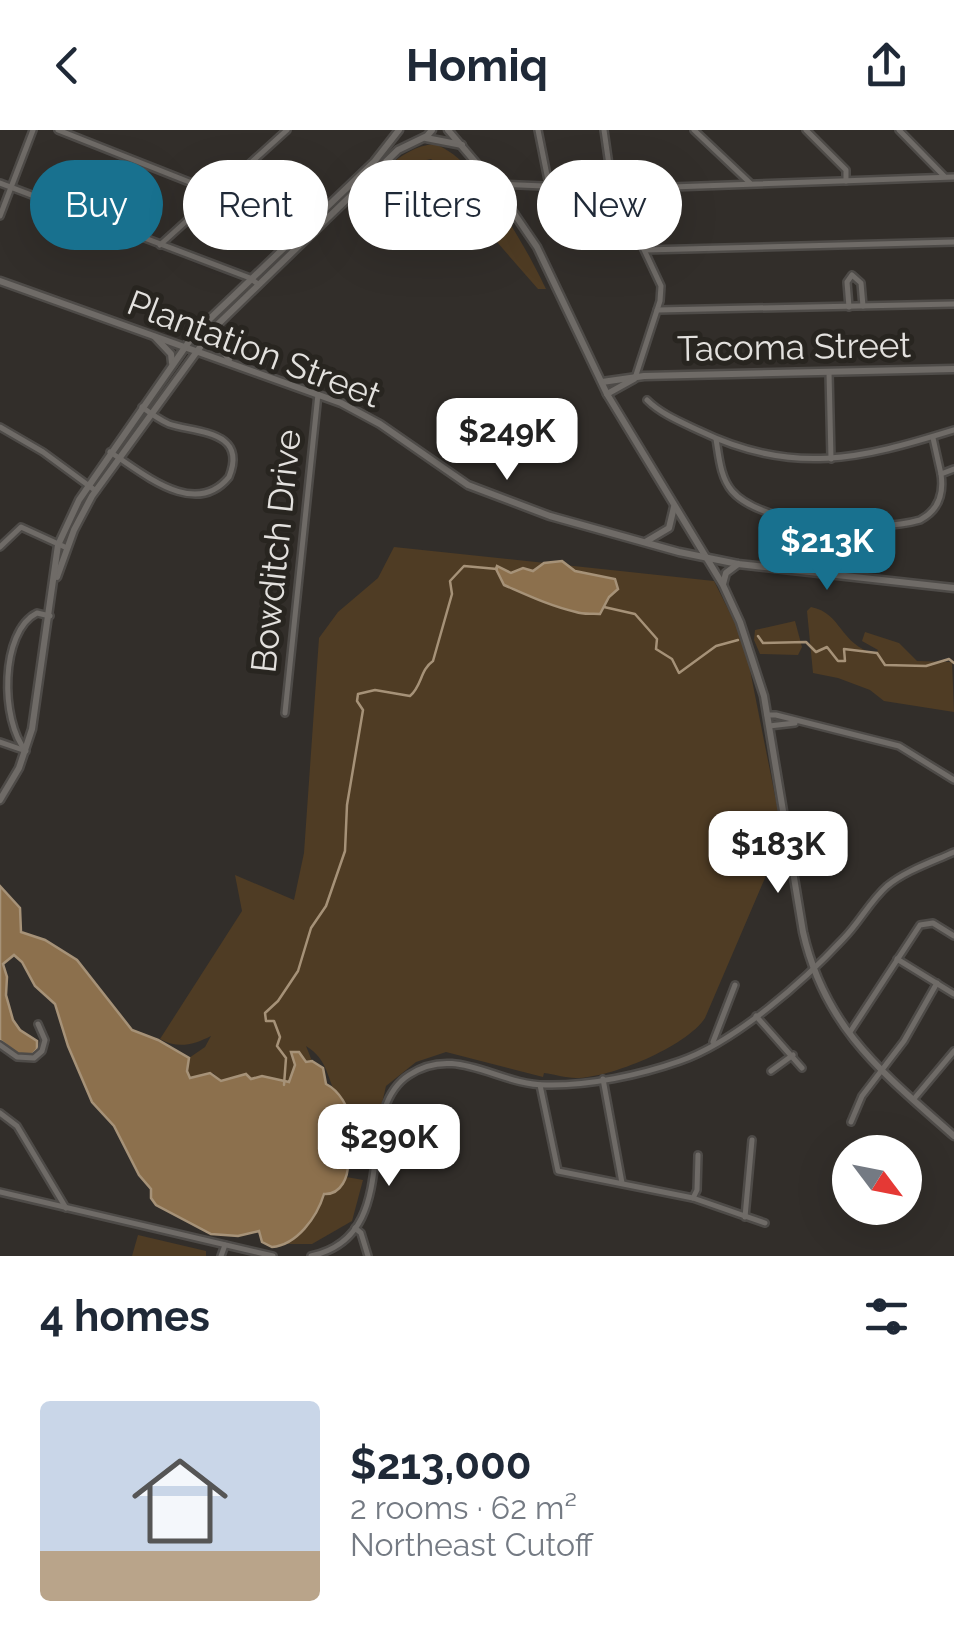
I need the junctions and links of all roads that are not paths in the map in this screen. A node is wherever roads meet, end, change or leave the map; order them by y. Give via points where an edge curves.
1 (33, 130) edge
2 (58, 130) edge
3 (287, 130) edge
4 (401, 130) edge
5 (432, 130) edge
6 (448, 130) edge
7 (538, 130) edge
8 (604, 130) edge
9 (694, 130) edge
10 (806, 130) edge
11 (898, 130) edge
12 (423, 138) junction
13 (462, 145) junction
14 (254, 160) edge
15 (474, 160) edge
16 (544, 160) edge
17 (607, 160) edge
18 (944, 176) junction
19 (954, 176) edge
20 (183, 180) edge
21 (846, 182) junction
22 (0, 183) edge
23 (750, 183) junction
24 (682, 186) edge
25 (11, 187) junction
26 (30, 194) edge
27 (334, 204) junction
28 (328, 208) edge
29 (328, 212) edge
30 (0, 216) edge
31 (517, 218) edge
32 (183, 227) edge
33 (954, 242) edge
34 (163, 243) edge
35 (163, 246) edge
36 (682, 249) edge
37 (279, 250) edge
38 (293, 250) edge
39 (646, 250) edge
40 (250, 278) junction
41 (0, 282) edge
42 (258, 284) junction
43 (954, 304) edge
44 (849, 306) junction
45 (862, 306) junction
46 (657, 310) junction
47 (216, 326) junction
48 (150, 333) junction
49 (184, 346) junction
50 (198, 350) junction
51 (172, 362) junction
52 (233, 363) junction
53 (954, 369) edge
54 (829, 371) junction
55 (635, 378) junction
56 (602, 382) junction
57 (318, 394) junction
58 (607, 394) junction
59 (647, 400) dead end
60 (142, 408) junction
61 (152, 414) junction
62 (0, 426) edge
63 (954, 430) edge
64 (932, 437) junction
65 (716, 439) junction
66 (110, 452) junction
67 (119, 458) junction
68 (831, 459) junction
69 (954, 469) edge
70 (941, 474) junction
71 (88, 485) junction
72 (96, 491) junction
73 (674, 506) junction
74 (647, 542) junction
75 (0, 547) edge
76 (63, 547) junction
77 (706, 558) junction
78 (738, 564) junction
79 (723, 586) junction
80 (954, 588) edge
81 (50, 616) junction
82 (285, 713) dead end
83 (767, 716) junction
84 (808, 724) junction
85 (769, 726) junction
86 (0, 742) edge
87 (26, 751) junction
88 (954, 780) edge
89 (0, 800) edge
90 (954, 852) edge
91 (954, 936) edge
92 (898, 959) junction
93 (813, 969) junction
94 (936, 983) junction
95 (735, 985) dead end
96 (954, 994) edge
97 (756, 1016) junction
98 (38, 1024) dead end
99 (848, 1035) junction
100 (712, 1045) junction
101 (0, 1046) edge
102 (954, 1050) edge
103 (793, 1055) junction
104 (802, 1068) dead end
105 (771, 1072) dead end
106 (881, 1072) junction
107 (602, 1079) junction
108 (540, 1085) junction
109 (913, 1100) junction
110 (0, 1112) edge
111 (851, 1122) dead end
112 (954, 1136) edge
113 (752, 1140) dead end
114 (698, 1155) dead end
115 (622, 1183) junction
116 (0, 1192) edge
117 (693, 1198) junction
118 (67, 1210) junction
119 (746, 1217) junction
120 (765, 1223) dead end
121 (355, 1228) junction
122 (225, 1245) junction
123 (221, 1256) edge
124 (273, 1256) edge
125 (311, 1256) edge
126 (368, 1256) edge

1 - 25 street
2 - 20 street
3 - 14 street
4 - 12 main road
4 - 27 main road
5 - 12 main road
6 - 13 main road
7 - 16 street
8 - 17 street
9 - 23 street
10 - 21 street via 844,167
11 - 18 street
12 - 13 main road
12 - 27 main road via 398,150
13 - 15 main road
18 - 19 street
18 - 21 street
21 - 23 street
22 - 25 street
23 - 24 street
25 - 26 street
25 - 30 street
27 - 28 main road
27 - 29 main road
31 - 56 main road
32 - 34 street
33 - 36 street
35 - 40 street
37 - 40 main road
38 - 42 main road
39 - 46 street via 661,286
40 - 42 street
40 - 49 main road
41 - 48 main road, Plantation Street
42 - 47 main road
43 - 45 street
44 - 45 street
44 - 45 street via 852,275 861,283
44 - 46 street
46 - 55 street
47 - 50 main road
47 - 52 main road via 218,347
48 - 49 main road, Plantation Street
48 - 51 main road
49 - 50 main road, Plantation Street
49 - 51 main road
50 - 52 main road, Plantation Street
50 - 61 main road
51 - 60 main road
52 - 57 main road, Plantation Street
53 - 54 main road, Tacoma Street
54 - 55 main road, Tacoma Street
54 - 68 street
55 - 56 main road, Tacoma Street
55 - 58 main road, Tacoma Street
56 - 58 main road
57 - 74 main road, Plantation Street via 368,417 483,492
57 - 82 street, Bowditch Drive
58 - 73 main road
59 - 65 street
60 - 61 street
60 - 66 main road
61 - 67 main road
61 - 67 street via 221,439 231,456 229,477 212,492 191,496
62 - 71 street
63 - 64 street
64 - 68 street
64 - 70 street
65 - 68 street via 756,452
65 - 70 street via 723,476 738,498 764,512 815,523 907,524 924,518 939,501
66 - 67 street
66 - 71 main road
67 - 72 main road
69 - 70 street
71 - 72 street
71 - 76 main road
72 - 76 main road
73 - 74 main road via 669,528
73 - 77 main road
74 - 77 main road, Plantation Street
75 - 76 street via 20,527
76 - 81 main road
77 - 78 main road, Plantation Street
77 - 79 main road
78 - 79 main road
78 - 80 main road, Plantation Street
79 - 83 main road via 748,640
81 - 87 main road
81 - 87 street via 37,613 22,621 4,659 7,716
83 - 84 street
83 - 85 main road
84 - 85 street
84 - 88 street via 899,746
85 - 93 main road
86 - 87 street
87 - 89 main road
90 - 93 street via 886,887
91 - 92 street via 920,925
92 - 94 street
92 - 99 street
93 - 97 street
93 - 99 main road
94 - 96 street
94 - 106 street
95 - 100 street
97 - 100 street
97 - 103 street
98 - 101 street via 45,1040 34,1058
99 - 106 main road
100 - 107 street via 672,1063
102 - 109 street
103 - 104 street
103 - 105 street
106 - 109 main road
106 - 111 street
107 - 108 street
107 - 115 street
108 - 115 street via 558,1171
108 - 121 street via 447,1061 404,1078 387,1102 367,1205
109 - 112 main road
110 - 118 street via 17,1126
113 - 119 street
114 - 117 street
115 - 117 street
116 - 118 street
117 - 119 street
118 - 122 street
119 - 120 street
121 - 125 street
121 - 126 street
122 - 123 street
122 - 124 street

